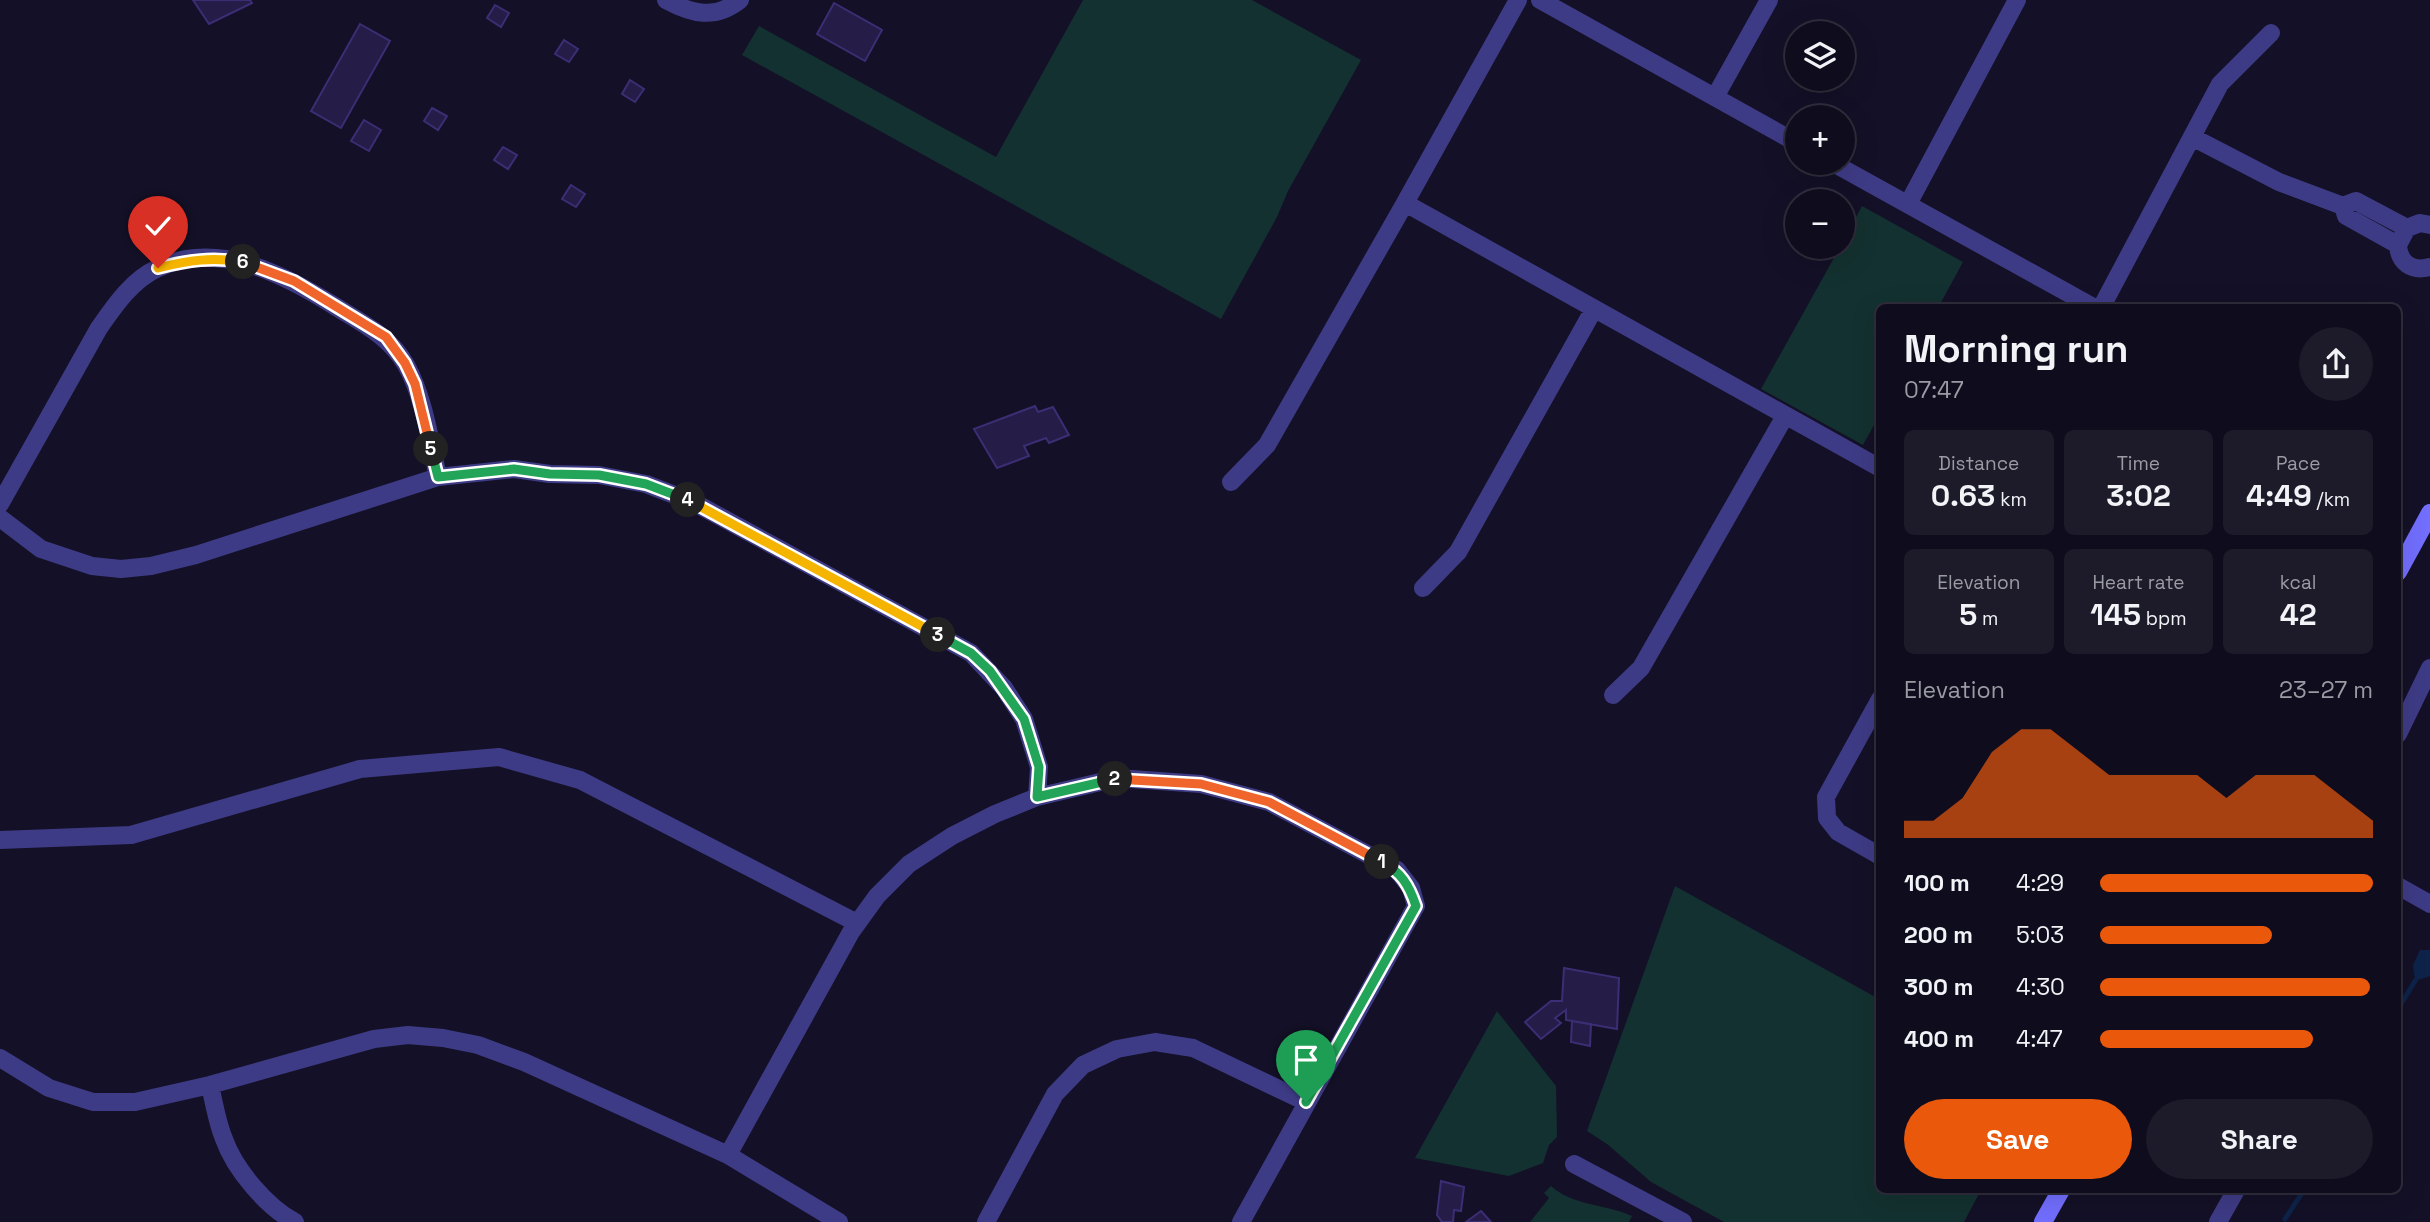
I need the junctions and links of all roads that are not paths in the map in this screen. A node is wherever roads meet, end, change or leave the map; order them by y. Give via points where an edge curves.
1 (666, 0) edge
2 (740, 0) edge
3 (1518, 0) edge
4 (1540, 0) edge
5 (1769, 0) edge
6 (2017, 0) edge
7 (2271, 33) dead end
8 (1715, 97) junction
9 (1785, 136) edge
10 (2192, 137) junction
11 (1855, 175) edge
12 (1405, 203) junction
13 (1908, 204) junction
14 (2343, 206) junction
15 (2430, 225) edge
16 (2407, 228) junction
17 (2398, 244) junction
18 (2430, 267) edge
19 (2088, 304) edge
20 (2103, 304) edge
21 (1594, 309) junction
22 (1785, 416) junction
23 (1876, 466) edge
24 (438, 477) junction
25 (1231, 482) dead end
26 (0, 504) edge
27 (2430, 513) edge
28 (0, 518) edge
29 (2401, 566) edge
30 (1423, 588) dead end
31 (2430, 668) edge
32 (1613, 695) dead end
33 (1876, 706) edge
34 (2401, 728) edge
35 (1037, 797) junction
36 (0, 839) edge
37 (1876, 854) edge
38 (2401, 891) edge
39 (2430, 904) edge
40 (857, 923) junction
41 (0, 1058) edge
42 (210, 1085) junction
43 (1306, 1102) junction
44 (728, 1155) junction
45 (1574, 1164) dead end
46 (2059, 1193) edge
47 (2234, 1193) edge
48 (295, 1222) edge
49 (839, 1222) edge
50 (986, 1222) edge
51 (1241, 1222) edge
52 (1682, 1222) edge
53 (2043, 1222) edge
54 (2218, 1222) edge

1 - 2 street via 699,15 722,12
3 - 12 street
4 - 8 street
5 - 8 street
6 - 13 street
7 - 10 street via 2220,84
8 - 9 street
10 - 14 street via 2279,181
10 - 20 street
11 - 13 street
12 - 21 street
12 - 25 street via 1267,445
13 - 19 street
14 - 16 street via 2356,201
14 - 17 street via 2346,216
15 - 16 street
16 - 17 street
17 - 18 street via 2406,264
21 - 22 street
21 - 30 street via 1458,552
22 - 23 street
22 - 32 street via 1642,668
24 - 26 street via 415,384 386,337 294,281 250,264 194,258 158,268 116,303
24 - 28 street via 196,555 121,569 92,566 41,549
24 - 35 street via 514,469 599,475 646,484 695,503 971,653 1004,688 1024,719 1039,767
27 - 29 main road
31 - 34 street
33 - 37 street via 1826,797 1827,818 1838,832
35 - 40 street via 952,836 909,864
35 - 43 street via 1117,778 1201,784 1269,802 1397,870 1416,906
36 - 40 street via 131,835 360,769 499,757 580,780
38 - 39 street
40 - 44 street
41 - 42 street via 50,1088 93,1102 135,1102
42 - 44 street via 374,1039 408,1035 443,1038 524,1062
42 - 48 street via 224,1141 256,1191 278,1213
43 - 50 street via 1193,1048 1156,1042 1117,1049 1083,1065 1055,1094
43 - 51 street
44 - 49 street
45 - 52 street
46 - 53 main road
47 - 54 street

